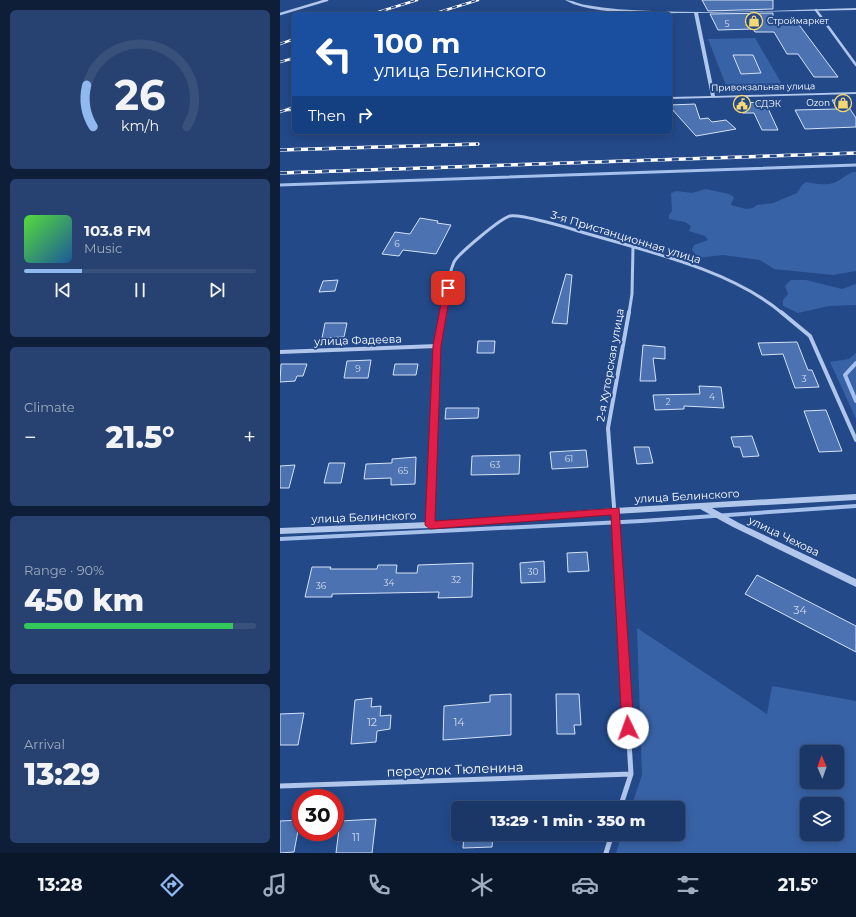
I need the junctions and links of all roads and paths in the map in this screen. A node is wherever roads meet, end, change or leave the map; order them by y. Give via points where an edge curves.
1 (327, 0) edge
2 (567, 0) edge
3 (856, 9) edge
4 (816, 10) junction
5 (671, 12) edge
6 (672, 12) edge
7 (696, 13) junction
8 (280, 14) edge
9 (856, 66) edge
10 (856, 93) edge
11 (713, 97) junction
12 (672, 98) edge
13 (292, 110) edge
14 (280, 111) edge
15 (633, 247) junction
16 (437, 346) junction
17 (280, 352) edge
18 (856, 440) edge
19 (856, 497) edge
20 (703, 507) junction
21 (615, 511) junction
22 (430, 525) junction
23 (280, 532) edge
24 (856, 583) edge
25 (631, 774) junction
26 (280, 786) edge
27 (622, 801) edge
28 (610, 841) edge
29 (606, 853) edge

1 - 8 street
2 - 5 street via 571,4 596,9
3 - 4 street
4 - 7 street
4 - 9 street
6 - 7 street
7 - 11 street
10 - 11 street, Привокзальная улица
11 - 12 street, Привокзальная улица
13 - 14 street
15 - 16 street, 3-я Пристанционная улица via 554,224 511,216 501,220 455,261
15 - 18 street, 3-я Пристанционная улица via 681,261 749,290 810,336
15 - 21 street, 2-я Хуторская улица via 632,294 608,428
16 - 17 street, улица Фадеева
16 - 22 street
19 - 20 street, улица Белинского
20 - 21 street, улица Белинского
20 - 24 street, улица Чехова
21 - 22 street, улица Белинского
21 - 25 street, 2-я Хуторская улица
22 - 23 street, улица Белинского
25 - 26 street, переулок Тюленина
25 - 27 street
28 - 29 street

